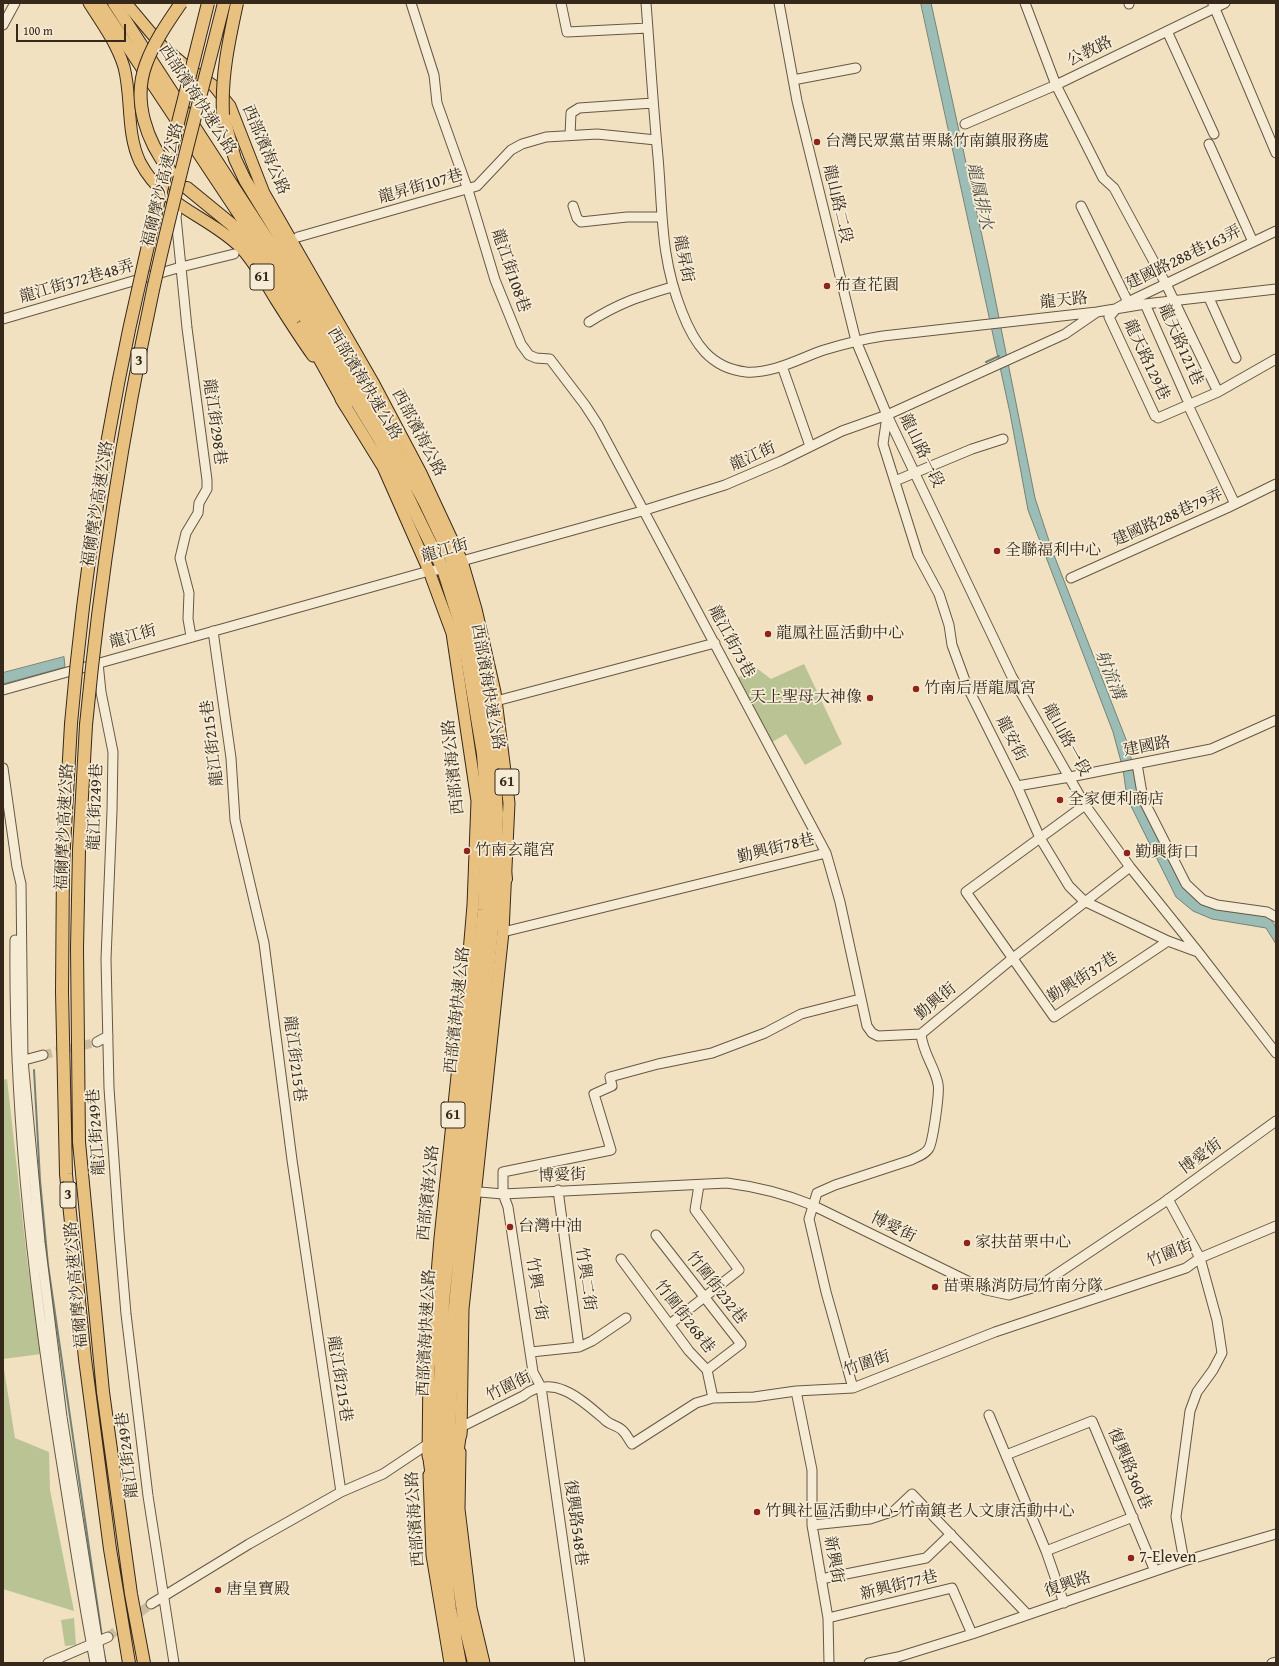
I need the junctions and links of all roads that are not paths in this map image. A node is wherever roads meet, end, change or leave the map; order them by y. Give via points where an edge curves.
1 (14, 3) edge
2 (89, 3) edge
3 (100, 3) edge
4 (114, 3) edge
5 (126, 3) edge
6 (181, 3) edge
7 (208, 3) edge
8 (224, 3) edge
9 (237, 3) edge
10 (411, 3) edge
11 (561, 3) edge
12 (646, 3) edge
13 (779, 3) edge
14 (1025, 3) edge
15 (1225, 3) edge
16 (1213, 6) edge
17 (3, 25) edge
18 (648, 28) junction
19 (1167, 31) junction
20 (856, 68) dead end
21 (793, 80) junction
22 (1056, 85) junction
23 (653, 103) junction
24 (965, 124) dead end
25 (1214, 134) dead end
26 (570, 135) junction
27 (656, 140) junction
28 (1209, 144) dead end
29 (1276, 154) edge
30 (468, 190) junction
31 (178, 205) junction
32 (573, 206) dead end
33 (1081, 206) dead end
34 (661, 218) junction
35 (1276, 230) edge
36 (298, 237) dead end
37 (1253, 242) junction
38 (234, 254) dead end
39 (182, 267) junction
40 (1166, 284) junction
41 (672, 287) junction
42 (1276, 289) edge
43 (1209, 298) junction
44 (1128, 302) junction
45 (1174, 302) junction
46 (1145, 304) junction
47 (1117, 308) junction
48 (1096, 312) junction
49 (1109, 318) joint
50 (3, 319) edge
51 (589, 322) dead end
52 (856, 341) junction
53 (1236, 358) dead end
54 (1276, 359) edge
55 (782, 366) junction
56 (1218, 392) junction
57 (1188, 402) junction
58 (370, 404) junction
59 (352, 405) junction
60 (887, 415) junction
61 (1003, 439) dead end
62 (810, 446) junction
63 (914, 472) junction
64 (894, 481) junction
65 (1276, 484) edge
66 (1235, 504) junction
67 (642, 511) junction
68 (453, 565) junction
69 (429, 571) junction
70 (1071, 578) dead end
71 (214, 631) junction
72 (191, 634) junction
73 (715, 643) junction
74 (98, 663) junction
75 (3, 690) edge
76 (496, 701) junction
77 (1276, 720) edge
78 (1136, 764) junction
79 (3, 768) edge
80 (1070, 777) junction
81 (1017, 786) junction
82 (1084, 805) junction
83 (497, 814) junction
84 (1040, 838) junction
85 (826, 852) junction
86 (1130, 867) junction
87 (506, 879) junction
88 (1084, 901) junction
89 (484, 910) junction
90 (1276, 917) edge
91 (504, 932) junction
92 (1168, 941) junction
93 (1199, 953) junction
94 (1013, 958) junction
95 (860, 998) junction
96 (463, 1017) junction
97 (921, 1034) junction
98 (108, 1036) junction
99 (97, 1042) tunnel mouth
100 (1276, 1053) edge
101 (43, 1055) tunnel mouth
102 (20, 1061) junction
103 (1276, 1121) edge
104 (698, 1186) junction
105 (461, 1190) junction
106 (558, 1190) junction
107 (503, 1194) junction
108 (1168, 1199) junction
109 (812, 1205) junction
110 (1276, 1226) edge
111 (656, 1235) dead end
112 (1200, 1258) junction
113 (621, 1259) dead end
114 (704, 1298) junction
115 (626, 1318) dead end
116 (670, 1324) junction
117 (579, 1347) junction
118 (531, 1352) junction
119 (707, 1370) junction
120 (541, 1387) junction
121 (853, 1388) junction
122 (796, 1391) junction
123 (713, 1398) junction
124 (989, 1415) dead end
125 (461, 1427) junction
126 (428, 1446) junction
127 (1006, 1455) junction
128 (341, 1492) junction
129 (1133, 1517) junction
130 (444, 1520) junction
131 (812, 1526) junction
132 (951, 1534) junction
133 (1276, 1534) edge
134 (1046, 1551) junction
135 (1184, 1561) junction
136 (1155, 1571) junction
137 (821, 1579) junction
138 (163, 1598) junction
139 (1064, 1603) junction
140 (151, 1604) tunnel mouth
141 (1027, 1614) junction
142 (828, 1618) junction
143 (972, 1634) junction
144 (100, 1641) junction
145 (899, 1660) edge
146 (1276, 1662) edge
147 (48, 1663) edge
148 (95, 1663) edge
149 (101, 1663) edge
150 (128, 1663) edge
151 (144, 1663) edge
152 (174, 1663) edge
153 (450, 1663) edge
154 (460, 1663) edge
155 (474, 1663) edge
156 (484, 1663) edge
157 (580, 1663) edge
158 (829, 1663) edge
159 (869, 1663) edge
160 (1272, 1663) edge

1 - 17 street
2 - 31 main road, 西部濱海公路 / 61 via 110,36 124,67 132,133 140,162 154,182
3 - 59 highway, 西部濱海快速公路 / 61 via 275,268
4 - 58 highway, 西部濱海快速公路 / 61 via 269,242
5 - 68 main road, 西部濱海公路 / 61 via 162,46 214,86 230,106 264,194 374,384 421,473
6 - 59 highway, bridge via 153,47 145,65 141,98 146,126 157,153 187,188 231,224 245,240
7 - 150 highway, 福爾摩沙高速公路 / 3, bridge via 142,272 116,394 85,583 71,724 62,864 66,1174 86,1367
8 - 151 highway, 福爾摩沙高速公路 / 3, bridge via 153,290 123,444 95,636 86,725 79,850 79,1142 103,1392 131,1594
9 - 58 highway, bridge via 223,71 222,91 223,115 235,159 245,180 336,328
10 - 30 street, 龍江街108巷 via 434,75 437,102
11 - 18 street via 567,32
12 - 18 street, 龍昇街
13 - 21 street, 龍山路二段
14 - 22 street
15 - 16 street, 公教路
16 - 19 street, 公教路
16 - 29 street
18 - 23 street, 龍昇街
19 - 22 street, 公教路
19 - 25 street
20 - 21 street
21 - 52 street, 龍山路二段
22 - 24 street, 公教路
22 - 40 street via 1103,178 1114,188
23 - 26 street via 579,108 571,113
23 - 27 street, 龍昇街
26 - 27 street, 龍昇街107巷 via 596,134
26 - 30 street, 龍昇街107巷 via 546,137 522,144 511,150 477,186
27 - 34 street, 龍昇街
28 - 37 street
30 - 36 street, 龍昇街107巷
30 - 67 street, 龍江街108巷 via 495,280 521,344 536,358 550,359 586,405
31 - 39 street, 龍江街298巷 via 176,217
31 - 59 main road, 西部濱海公路 / 61 via 240,247
32 - 34 street via 581,222 626,217
33 - 44 street
34 - 41 street, 龍昇街
35 - 37 street, 建國路288巷163弄
37 - 40 street, 建國路288巷163弄
38 - 39 street
39 - 50 street, 龍江街372巷48弄
39 - 72 street, 龍江街298巷 via 188,336 207,480 207,489 198,514 186,534 180,558 189,593 188,619
40 - 44 street, 建國路288巷163弄
40 - 45 street
41 - 51 street via 633,298
41 - 55 street, 龍昇街 via 691,334 706,356 726,368 747,372
42 - 43 street, 龍天路
43 - 45 street, 龍天路
43 - 53 street
44 - 47 street, 建國路288巷163弄
45 - 46 street, 龍天路
45 - 56 street
46 - 47 street, 龍天路
46 - 57 street, 龍天路121巷
47 - 48 street, 龍天路
47 - 49 street, 建國路288巷163弄
48 - 52 street, 龍天路
48 - 60 street, 龍江街 via 1065,334
49 - 57 street, 龍天路129巷 via 1157,417
52 - 55 street, 龍昇街
52 - 60 street, 龍山路一段
54 - 56 street
55 - 62 street
56 - 57 street
57 - 66 street, 龍天路121巷
58 - 68 highway, 西部濱海快速公路 / 61 via 425,503
59 - 68 highway, 西部濱海快速公路 / 61 via 380,440
59 - 69 main road, 西部濱海公路 / 61 via 383,467
60 - 62 street, 龍江街
60 - 63 street, 龍山路一段
60 - 64 street, 龍安街 via 883,444
61 - 63 street
62 - 67 street, 龍江街 via 725,485
63 - 64 street
63 - 80 street, 龍山路一段 via 1012,677
64 - 81 street, 龍安街 via 918,555 941,599 952,645 967,686
65 - 66 street, 建國路288巷79弄
66 - 70 street, 建國路288巷79弄
67 - 68 street, 龍江街
67 - 73 street, 龍江街73巷
68 - 69 street, 龍江街
68 - 76 main road, 西部濱海公路 / 61 via 476,609
68 - 83 highway, 西部濱海快速公路 / 61 via 479,658 493,752
68 - 89 highway, 西部濱海快速公路 / 61 via 459,620 483,754 487,809
69 - 71 street, 龍江街
69 - 96 main road, 西部濱海公路 / 61 via 452,633 477,801 473,905
71 - 72 street, 龍江街
71 - 128 street, 龍江街215巷 via 231,758 235,820 264,943 292,1160
72 - 74 street, 龍江街
73 - 76 street
73 - 85 street, 龍江街73巷
74 - 75 street, 龍江街
74 - 98 street, 龍江街249巷 via 113,752 106,952
76 - 87 main road, 西部濱海公路 / 61 via 509,803
77 - 78 street, 建國路 via 1211,749
78 - 80 street, 建國路
78 - 90 street via 1143,799 1186,884 1203,900 1217,905 1267,912
79 - 102 street via 21,884
80 - 81 street, 建國路
80 - 82 street, 龍山路一段
81 - 84 street, 龍安街
82 - 84 street
82 - 86 street, 龍山路一段
83 - 87 highway
83 - 105 highway, 西部濱海快速公路 / 61 via 494,909
84 - 88 street, 龍安街 via 1069,886
84 - 94 street via 966,892
85 - 91 street, 勤興街78巷
85 - 95 street, 勤興街78巷 via 840,902
86 - 88 street, 勤興街
86 - 93 street, 龍山路一段
87 - 91 main road, 西部濱海公路 / 61
88 - 92 street, 龍安街
88 - 94 street, 勤興街
89 - 96 highway
89 - 105 highway, 西部濱海快速公路 / 61
91 - 105 main road, 西部濱海公路 / 61
92 - 93 street, 龍安街
92 - 94 street, 勤興街37巷 via 1054,1017
93 - 100 street, 龍山路一段
94 - 97 street, 勤興街
95 - 97 street, 勤興街78巷 via 867,1026 872,1033 878,1036
95 - 107 street, 竹興一街 via 801,1014 764,1033 712,1052 610,1078 612,1086 594,1094 611,1150 503,1172
96 - 105 main road, 西部濱海公路 / 61
97 - 109 street, 勤興街 via 922,1046 938,1084 929,1149 911,1160 817,1193
98 - 99 street
98 - 138 street, 龍江街249巷 via 109,1088 126,1314
101 - 102 street
102 - 144 street via 58,1386
103 - 108 street, 博愛街
104 - 106 street, 博愛街
104 - 109 street, 博愛街 via 727,1183 759,1187 784,1193
104 - 114 street via 695,1210 739,1270
105 - 107 street, 博愛街
105 - 125 main road, 西部濱海公路 / 61
105 - 126 main road, 西部濱海公路 / 61 via 429,1369
105 - 130 highway, 西部濱海快速公路 / 61
106 - 107 street, 博愛街
106 - 117 street, 竹興二街
107 - 118 street, 竹興一街 via 508,1207
108 - 109 street, 博愛街 via 1039,1286 1009,1295 986,1290
108 - 112 street
109 - 121 street via 809,1219
110 - 112 street, 竹圍街
111 - 114 street, 竹圍街232巷
112 - 121 street, 竹圍街 via 1186,1268 995,1332
112 - 135 street via 1217,1320 1222,1353 1196,1392 1190,1411 1176,1517
113 - 116 street, 竹圍街268巷
114 - 116 street
114 - 119 street, 竹圍街232巷 via 741,1344
115 - 117 street, 竹興二街
116 - 119 street, 竹圍街268巷 via 689,1351
117 - 118 street, 竹興二街
118 - 120 street, 竹興一街 via 533,1372
119 - 123 street, 竹圍街268巷
120 - 123 street, 竹圍街 via 558,1388 574,1396 623,1431 632,1444 696,1403
120 - 125 street, 竹圍街
120 - 157 street, 復興路548巷
121 - 122 street, 竹圍街
122 - 123 street, 竹圍街 via 754,1397
122 - 131 street, 新興街 via 812,1470
124 - 127 street
125 - 130 highway
125 - 156 main road, 西部濱海公路 / 61 via 459,1509 471,1608
126 - 128 street via 383,1474
126 - 130 highway
126 - 153 main road, 西部濱海公路 / 61 via 432,1555
127 - 129 street, 復興路360巷 via 1092,1421
127 - 134 street
128 - 138 street via 249,1544
129 - 134 street
129 - 136 street, 復興路360巷
130 - 154 highway, 西部濱海快速公路 / 61 via 450,1609
130 - 155 highway, 西部濱海快速公路 / 61
131 - 132 street via 870,1519 894,1511 912,1494
131 - 137 street, 新興街
132 - 137 street via 926,1558
132 - 141 street
133 - 135 street, 復興路
134 - 139 street
135 - 136 street, 復興路
136 - 139 street, 復興路
137 - 142 street, 新興街
138 - 140 street
138 - 152 street, 龍江街249巷
139 - 141 street, 復興路
141 - 143 street, 復興路
142 - 143 street, 新興街77巷 via 952,1588
142 - 158 street, 新興街
143 - 145 street, 復興路
144 - 147 street
144 - 148 street
144 - 149 street
145 - 159 street, 復興路
146 - 160 street

